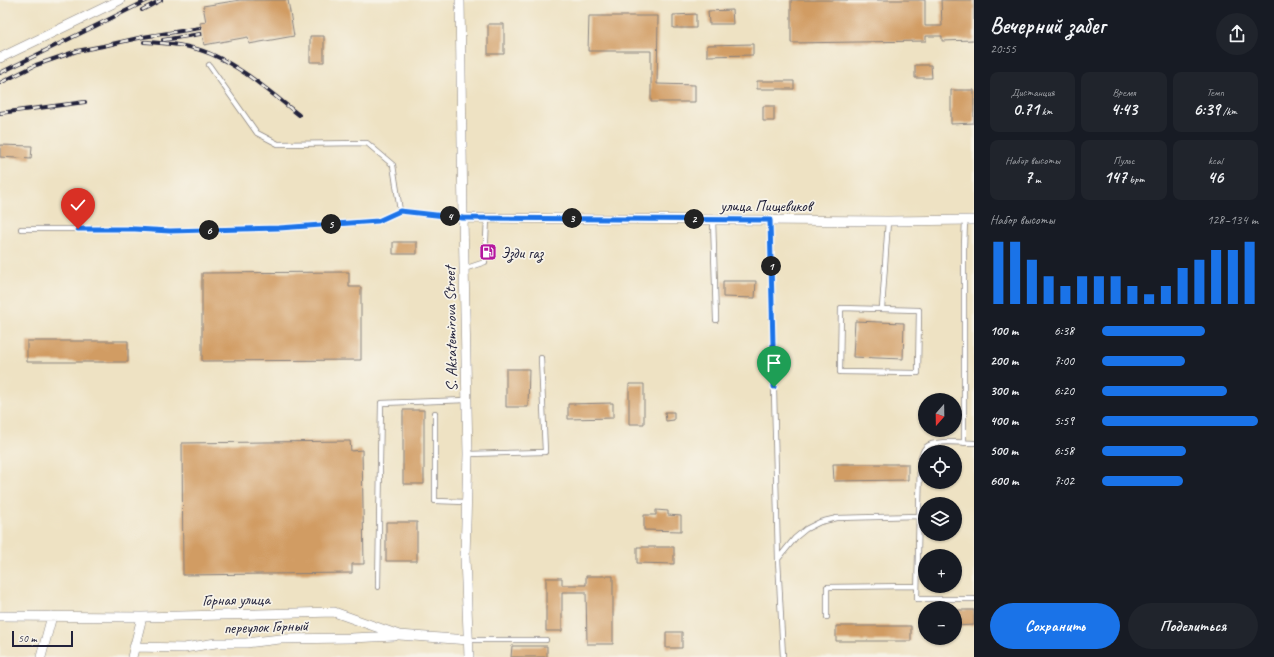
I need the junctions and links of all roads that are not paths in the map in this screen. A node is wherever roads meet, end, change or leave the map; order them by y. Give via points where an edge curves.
1 (120, 0) edge
2 (460, 0) edge
3 (0, 58) edge
4 (209, 65) dead end
5 (400, 211) junction
6 (463, 218) junction
7 (487, 218) junction
8 (713, 220) junction
9 (770, 220) junction
10 (969, 220) edge
11 (888, 221) junction
12 (21, 229) dead end
13 (464, 269) junction
14 (882, 309) junction
15 (716, 320) dead end
16 (541, 358) dead end
17 (466, 400) junction
18 (435, 413) dead end
19 (964, 443) junction
20 (974, 443) edge
21 (468, 454) junction
22 (919, 497) edge
23 (466, 502) junction
24 (918, 516) edge
25 (918, 541) edge
26 (778, 559) junction
27 (917, 586) junction
28 (378, 587) dead end
29 (974, 599) edge
30 (0, 616) edge
31 (52, 616) junction
32 (142, 617) junction
33 (827, 617) dead end
34 (399, 635) junction
35 (469, 640) junction
36 (546, 640) dead end
37 (134, 647) junction
38 (41, 657) edge
39 (132, 657) edge
40 (469, 657) edge
41 (783, 657) edge

1 - 3 street
2 - 6 street, S. Aksatemirova Street
4 - 5 lane via 257,133 278,144 367,143 393,165
5 - 6 lane
5 - 12 lane via 378,221 279,228 170,231
6 - 7 street, улица Пищевиков
6 - 13 street, S. Aksatemirova Street
7 - 8 street, улица Пищевиков
7 - 13 lane via 485,262
8 - 9 street, улица Пищевиков
8 - 15 lane
9 - 11 street, улица Пищевиков
9 - 26 lane
10 - 11 street, улица Пищевиков
10 - 19 lane via 964,248
11 - 14 lane
13 - 17 street, S. Aksatemirova Street
14 - 14 lane via 841,308 840,372 918,373 919,310
16 - 21 lane via 545,452
17 - 21 street, S. Aksatemirova Street
17 - 28 lane via 381,403
18 - 23 lane via 435,501
19 - 20 lane
19 - 22 lane via 937,442 927,446 921,453
21 - 23 street, S. Aksatemirova Street
23 - 35 street, S. Aksatemirova Street via 465,556
24 - 26 lane via 837,518 820,522 795,538
25 - 27 lane
26 - 41 lane
27 - 29 lane via 917,599
27 - 33 lane via 827,587
30 - 31 street, Горная улица
31 - 32 street, Горная улица
31 - 38 street
32 - 34 street, Горная улица via 334,612
32 - 37 street
34 - 35 street, Горная улица
34 - 37 street, переулок Горный via 216,643 184,648
35 - 36 lane
35 - 40 street, S. Aksatemirova Street
37 - 39 street

